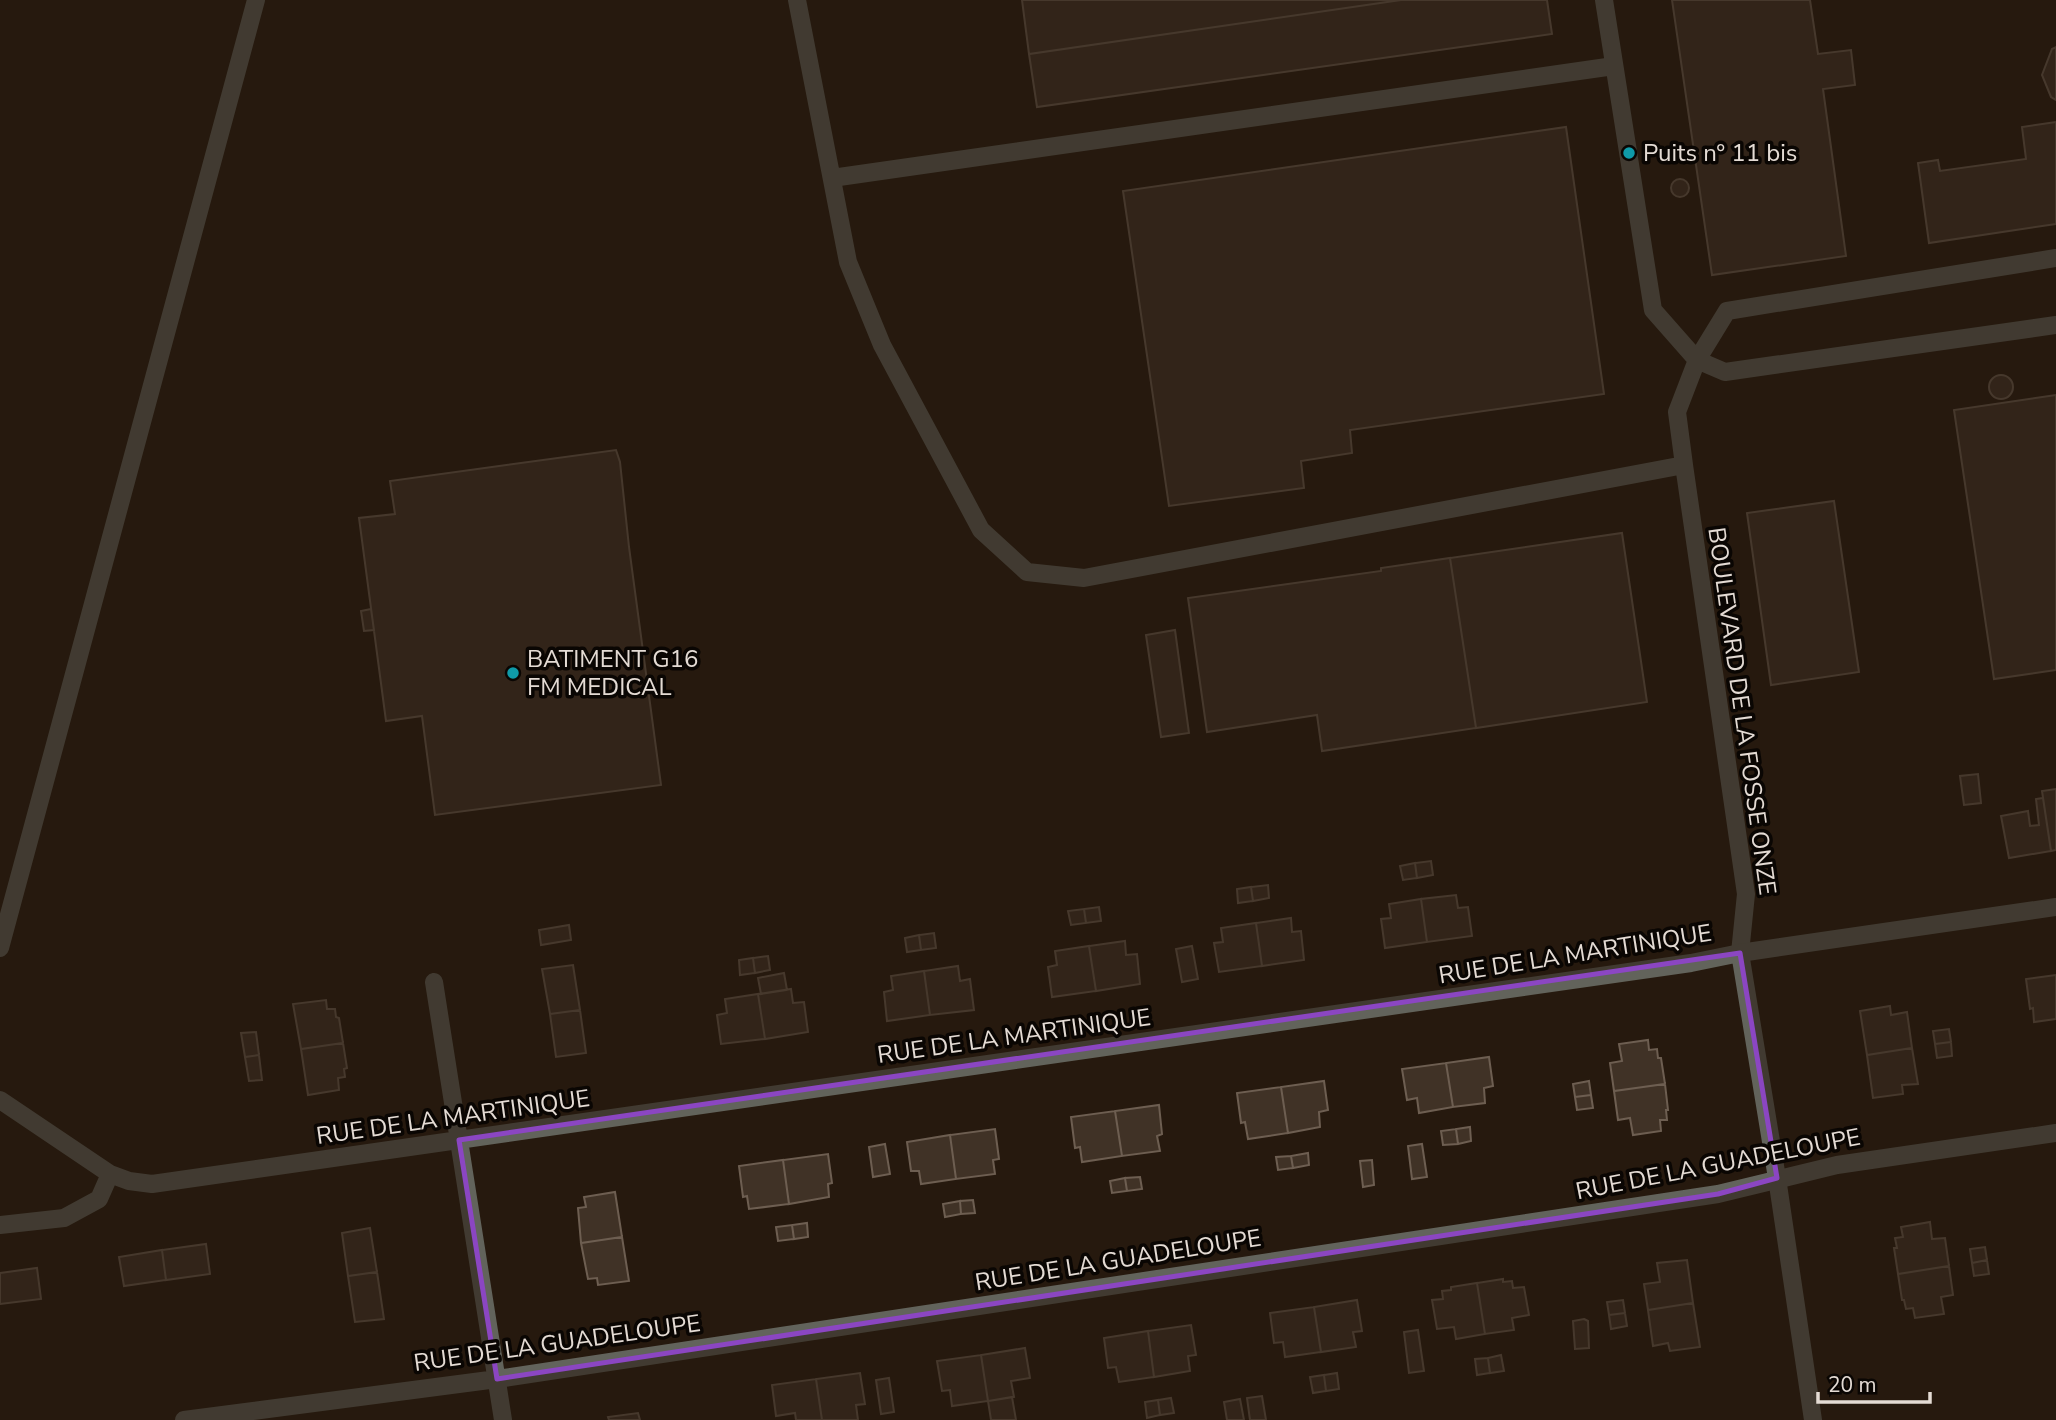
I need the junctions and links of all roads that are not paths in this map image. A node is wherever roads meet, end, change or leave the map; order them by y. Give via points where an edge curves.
1 (256, 0) edge
2 (797, 0) edge
3 (1604, 0) edge
4 (1614, 66) junction
5 (832, 178) junction
6 (2056, 258) edge
7 (2056, 325) edge
8 (1697, 360) junction
9 (1684, 465) junction
10 (2056, 907) edge
11 (0, 948) edge
12 (1740, 953) junction
13 (434, 982) dead end
14 (0, 1100) edge
15 (2056, 1133) edge
16 (459, 1140) junction
17 (110, 1174) junction
18 (1777, 1178) junction
19 (0, 1225) edge
20 (497, 1379) junction
21 (184, 1420) edge
22 (503, 1420) edge
23 (1813, 1420) edge

1 - 11 street
2 - 5 street
3 - 4 street
4 - 5 street
4 - 8 street via 1653,310
5 - 9 street via 848,262 882,345 981,530 1027,572 1084,578
6 - 8 street, BOULEVARD DE LA FOSSE ONZE via 1727,311
7 - 8 street via 1725,372
8 - 9 street, BOULEVARD DE LA FOSSE ONZE via 1677,412
9 - 12 street, BOULEVARD DE LA FOSSE ONZE via 1746,894
10 - 12 street, RUE DE LA MARTINIQUE
12 - 16 street, RUE DE LA MARTINIQUE
12 - 18 street, BOULEVARD DE LA FOSSE ONZE
13 - 16 street
14 - 17 street, RUE DE LA MARTINIQUE
15 - 18 street, RUE DE LA GUADELOUPE
16 - 17 street, RUE DE LA MARTINIQUE via 152,1184
16 - 20 street
17 - 19 street via 99,1199 64,1218
18 - 20 street, RUE DE LA GUADELOUPE via 1718,1194
18 - 23 street, BOULEVARD DE LA FOSSE ONZE
20 - 21 street, RUE DE LA GUADELOUPE
20 - 22 street

